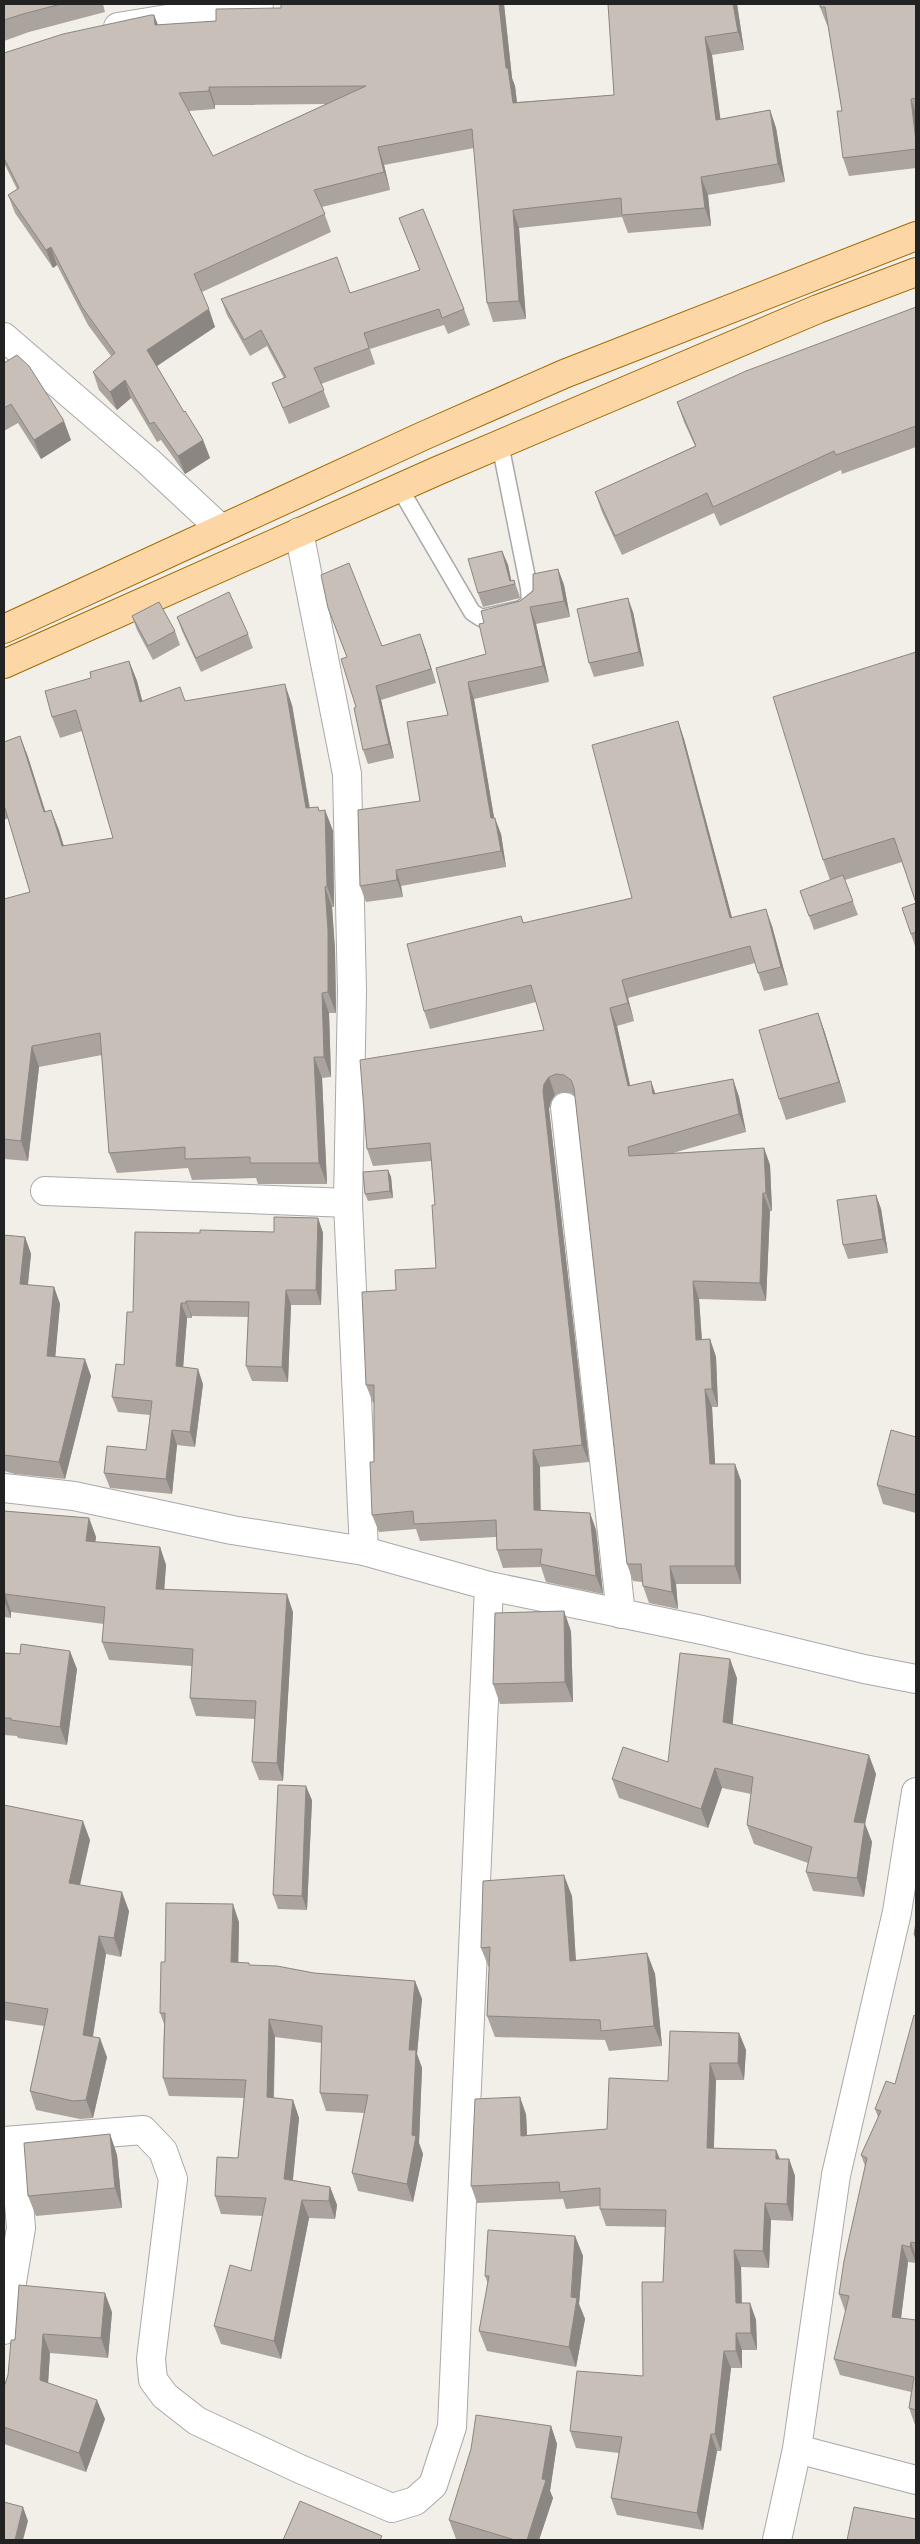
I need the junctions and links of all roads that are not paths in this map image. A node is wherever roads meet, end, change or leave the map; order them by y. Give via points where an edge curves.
1 (259, 4) edge
2 (90, 32) edge
3 (916, 236) edge
4 (916, 272) edge
5 (4, 337) edge
6 (500, 444) junction
7 (400, 488) junction
8 (220, 529) junction
9 (299, 532) junction
10 (4, 629) edge
11 (4, 664) edge
12 (565, 1107) dead end
13 (45, 1191) dead end
14 (348, 1203) junction
15 (4, 1488) edge
16 (364, 1552) junction
17 (489, 1586) junction
18 (621, 1614) junction
19 (916, 1679) edge
20 (916, 1792) edge
21 (9, 2142) edge
22 (4, 2330) edge
23 (797, 2449) junction
24 (916, 2480) edge
25 (777, 2540) edge

1 - 2 street
3 - 8 main road via 564,374
4 - 6 main road via 818,309
5 - 8 street via 149,462
6 - 7 main road
6 - 7 lane via 530,588 530,603 521,610 481,618 472,612
7 - 9 main road
8 - 10 main road
9 - 11 main road
9 - 14 street via 347,774 352,991
12 - 18 street
13 - 14 street
14 - 16 street
15 - 16 street via 74,1496 232,1530
16 - 17 street
17 - 18 street
17 - 21 street via 452,2427 434,2485 415,2501 392,2508 197,2421 165,2396 153,2380 151,2359 173,2179 163,2151 143,2130
18 - 19 street
20 - 23 street via 897,1912 836,2175
21 - 22 street via 21,2228
23 - 24 street
23 - 25 street

